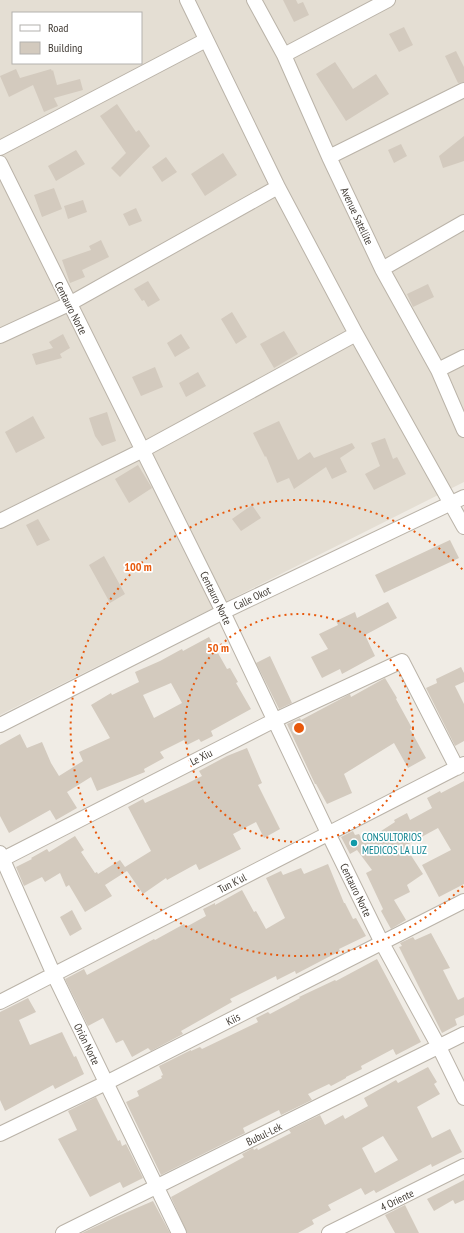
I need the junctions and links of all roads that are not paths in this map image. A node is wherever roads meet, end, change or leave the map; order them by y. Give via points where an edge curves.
1 (186, 0) edge
2 (254, 0) edge
3 (388, 0) edge
4 (206, 40) junction
5 (284, 55) junction
6 (464, 90) edge
7 (0, 148) edge
8 (329, 157) junction
9 (0, 163) edge
10 (278, 187) junction
11 (464, 222) edge
12 (382, 269) junction
13 (69, 304) junction
14 (356, 334) junction
15 (0, 336) edge
16 (464, 357) edge
17 (438, 370) junction
18 (464, 430) edge
19 (143, 450) junction
20 (464, 497) edge
21 (451, 503) junction
22 (0, 521) edge
23 (464, 527) edge
24 (223, 612) junction
25 (275, 720) junction
26 (0, 725) edge
27 (460, 766) edge
28 (328, 833) junction
29 (2, 856) edge
30 (464, 901) edge
31 (382, 943) junction
32 (54, 975) junction
33 (0, 1002) edge
34 (464, 1034) edge
35 (439, 1046) junction
36 (106, 1083) junction
37 (464, 1098) edge
38 (0, 1134) edge
39 (464, 1166) edge
40 (156, 1187) junction
41 (63, 1233) edge
42 (179, 1233) edge
43 (329, 1233) edge

1 - 4 street
2 - 5 street, Avenue Satellite
3 - 5 street
4 - 7 street
4 - 10 street
5 - 8 street, Avenue Satellite
6 - 8 street
8 - 12 street, Avenue Satellite
9 - 13 street, Centauro Norte
10 - 13 street
10 - 14 street
11 - 12 street
12 - 17 street, Avenue Satellite
13 - 15 street
13 - 19 street, Centauro Norte
14 - 19 street
14 - 21 street
16 - 17 street
17 - 18 street, Avenue Satellite
19 - 22 street
19 - 24 street, Centauro Norte
20 - 21 street, Calle Okot
21 - 23 street
21 - 24 street, Calle Okot
24 - 25 street, Centauro Norte
24 - 26 street, Calle Okot
25 - 27 street, Le Xiu via 402,661
25 - 28 street, Centauro Norte
25 - 29 street, Le Xiu
27 - 28 street, Tun K'ul
28 - 31 street, Centauro Norte
28 - 32 street, Tun K'ul
29 - 32 street, Orión Norte
30 - 31 street, Kiis
31 - 35 street, Centauro Norte
31 - 36 street, Kiis
32 - 33 street, Tun K'ul
32 - 36 street, Orión Norte
34 - 35 street, Bubul-Lek
35 - 37 street, Centauro Norte
35 - 40 street, Bubul-Lek
36 - 38 street, Kiis
36 - 40 street, Orión Norte
39 - 43 street, 4 Oriente
40 - 41 street, Bubul-Lek
40 - 42 street, Orión Norte

